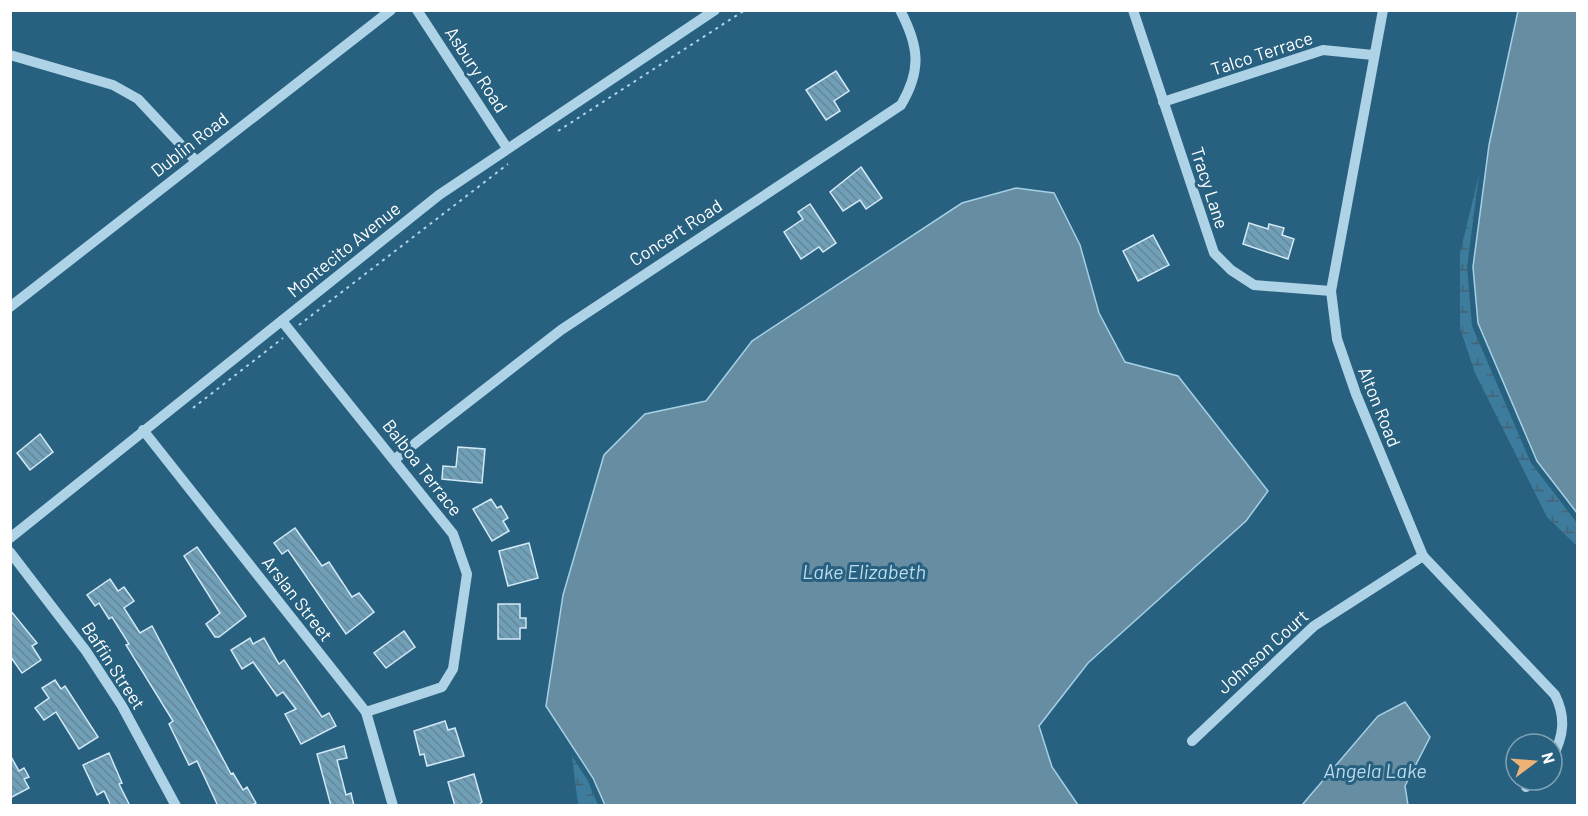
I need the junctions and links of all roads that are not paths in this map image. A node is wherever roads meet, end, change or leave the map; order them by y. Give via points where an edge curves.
1 (391, 10) edge
2 (417, 10) edge
3 (715, 10) edge
4 (900, 10) edge
5 (1133, 10) edge
6 (1383, 10) edge
7 (10, 55) edge
8 (1373, 55) junction
9 (1163, 102) junction
10 (507, 148) junction
11 (196, 161) junction
12 (1330, 291) junction
13 (10, 307) edge
14 (282, 321) junction
15 (143, 430) junction
16 (395, 459) junction
17 (10, 538) edge
18 (10, 552) edge
19 (1423, 556) junction
20 (366, 712) junction
21 (1562, 732) edge
22 (1192, 741) dead end
23 (176, 806) edge
24 (393, 806) edge

1 - 11 street, Dublin Road
2 - 10 street, Asbury Road
3 - 10 street, Montecito Avenue
4 - 16 street, Concert Road via 912,32 916,54 912,86 901,105 578,318
5 - 9 street, Tracy Lane
6 - 8 street, Alton Road
7 - 11 street via 113,85 138,99
8 - 9 street, Talco Terrace via 1323,51
8 - 12 street, Alton Road
9 - 12 street, Tracy Lane via 1214,253 1254,285
10 - 14 street, Montecito Avenue via 439,195
11 - 13 street, Dublin Road
12 - 19 street, Alton Road via 1343,361
14 - 15 street, Montecito Avenue
14 - 16 street, Balboa Terrace
15 - 17 street, Montecito Avenue
15 - 20 street, Arslan Street
16 - 20 street, Balboa Terrace via 453,534 467,574 453,669 442,687
18 - 23 street, Baffin Street via 86,651 122,706
19 - 21 street, Alton Road via 1555,695 1562,712
19 - 22 street, Johnson Court via 1314,626
20 - 24 street, Arslan Street

